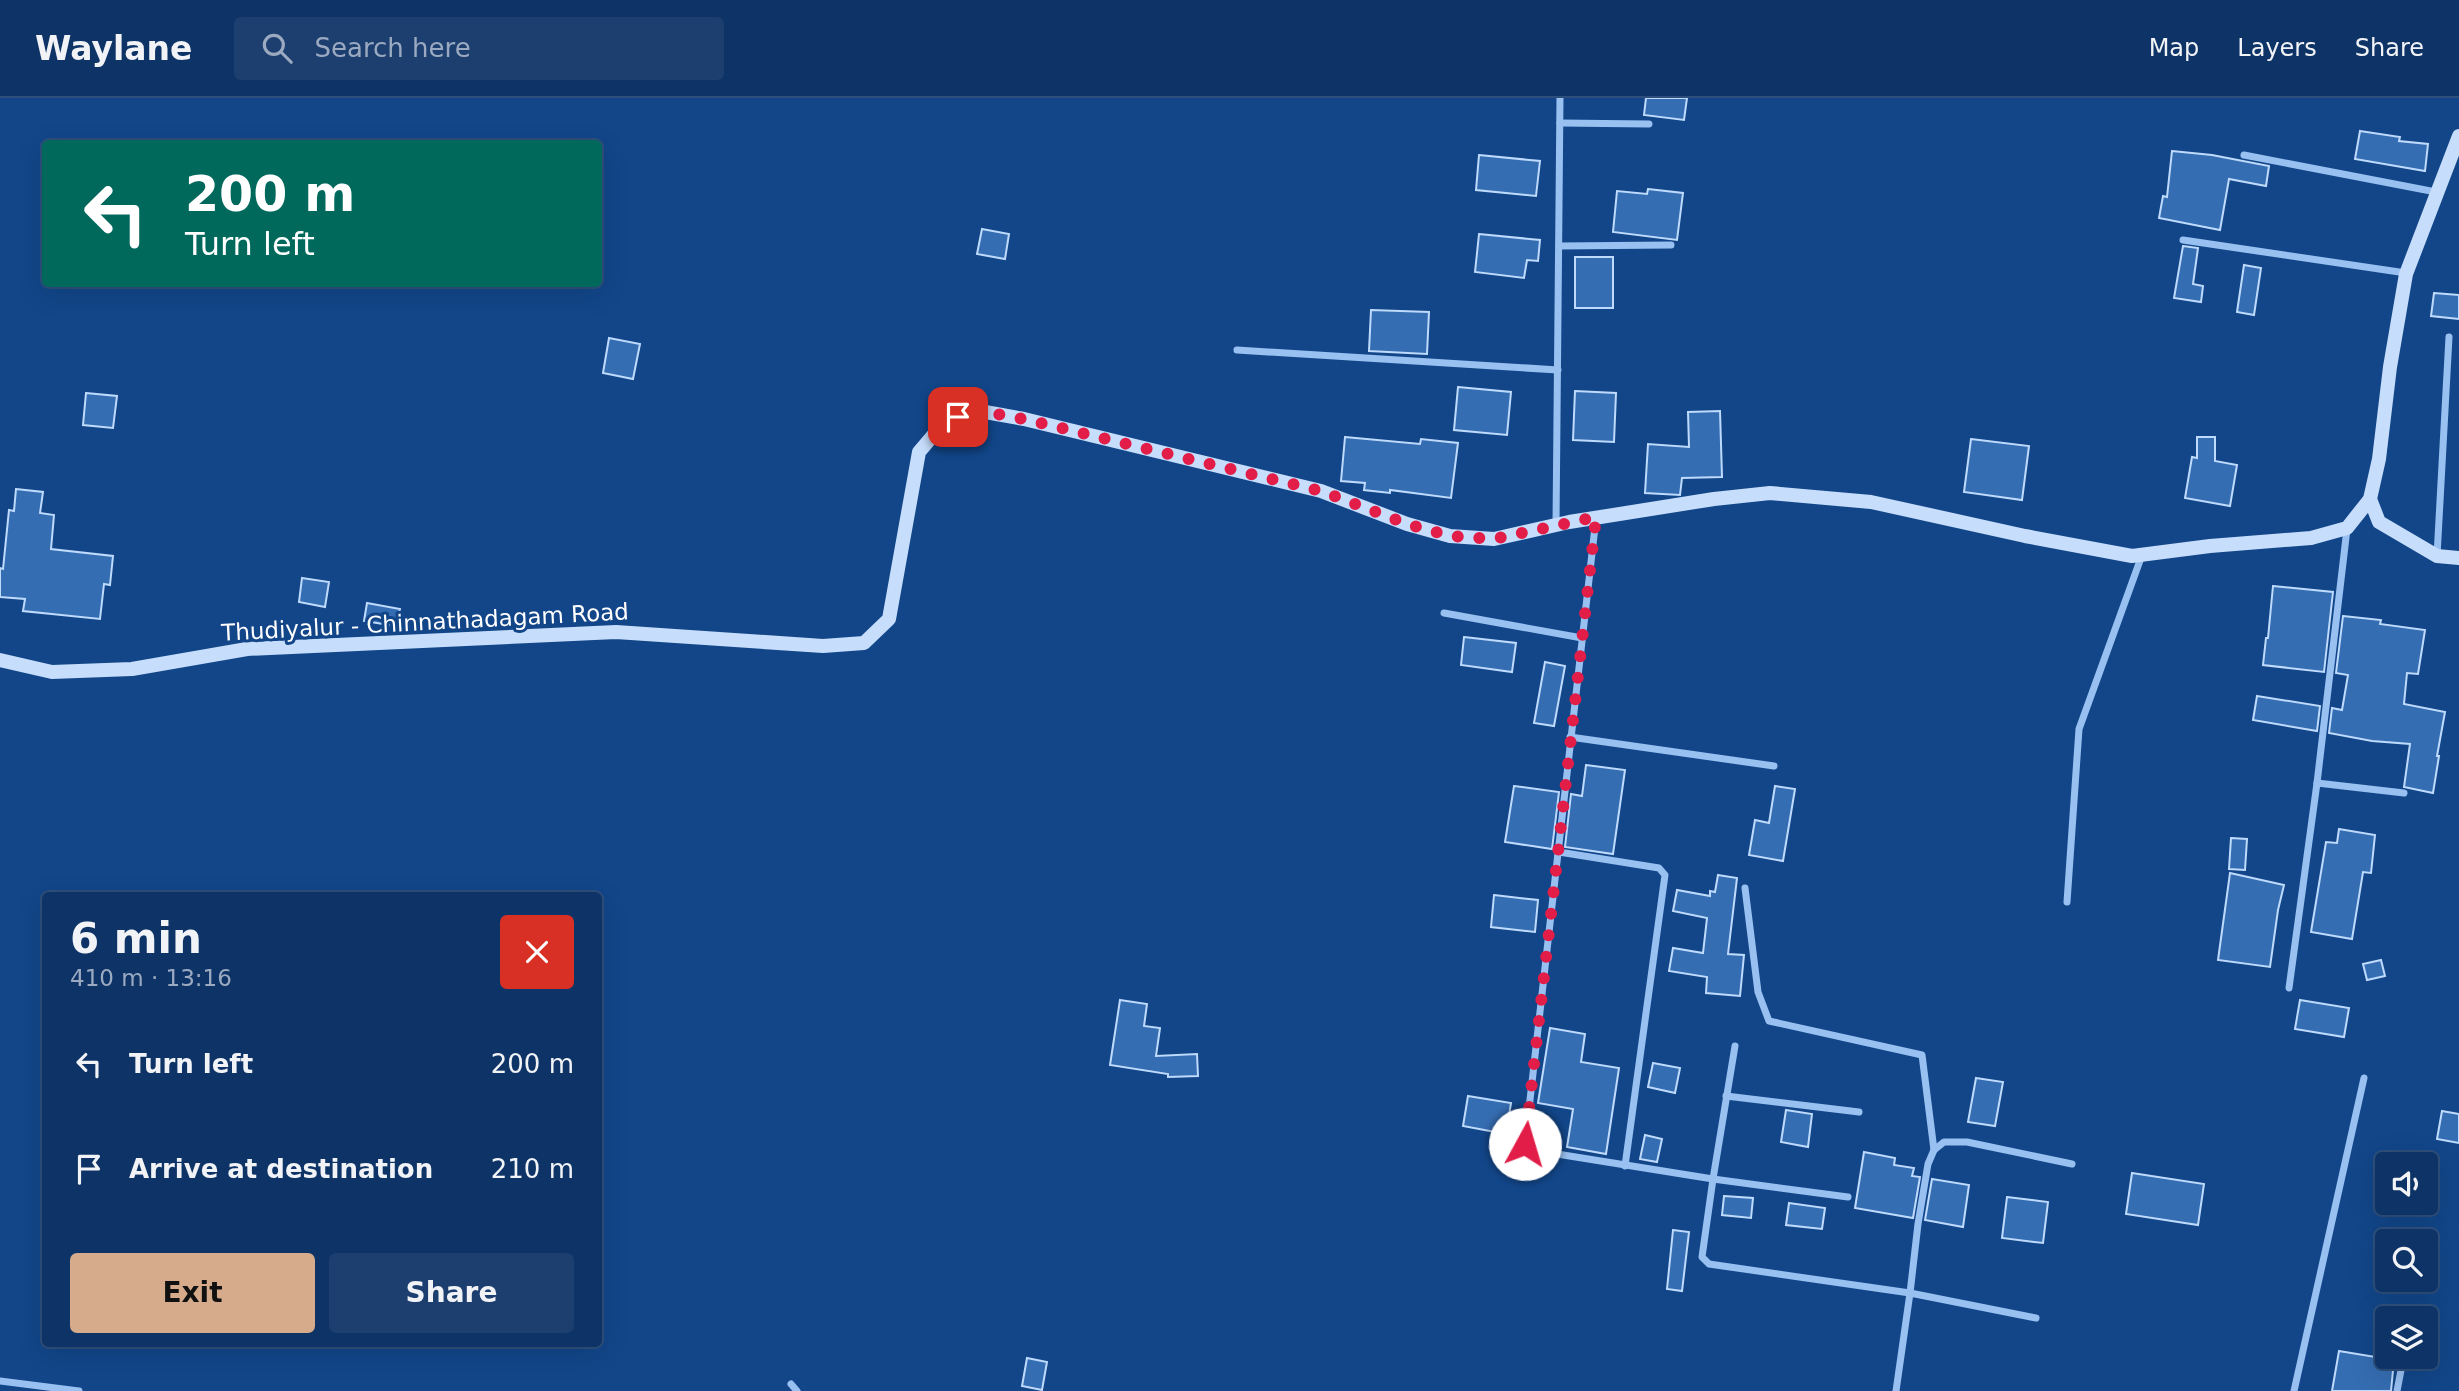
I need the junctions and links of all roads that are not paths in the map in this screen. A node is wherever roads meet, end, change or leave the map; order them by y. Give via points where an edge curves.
1 (1560, 98) edge
2 (1560, 123) junction
3 (1649, 124) dead end
4 (2459, 136) edge
5 (2244, 155) dead end
6 (2436, 192) junction
7 (2183, 240) dead end
8 (1671, 245) dead end
9 (1559, 246) junction
10 (2406, 274) junction
11 (2449, 337) dead end
12 (1237, 350) dead end
13 (1558, 370) junction
14 (2370, 499) junction
15 (1596, 517) junction
16 (1556, 525) junction
17 (2347, 528) junction
18 (2142, 555) junction
19 (2437, 556) junction
20 (2459, 558) edge
21 (1444, 613) dead end
22 (1582, 638) junction
23 (0, 660) edge
24 (1570, 737) junction
25 (1774, 766) dead end
26 (2317, 783) junction
27 (2404, 793) dead end
28 (1559, 852) junction
29 (1745, 888) dead end
30 (2067, 902) dead end
31 (2289, 988) dead end
32 (1735, 1046) dead end
33 (2364, 1078) dead end
34 (1726, 1096) junction
35 (1859, 1112) dead end
36 (1934, 1150) junction
37 (2072, 1164) dead end
38 (1625, 1166) junction
39 (1713, 1180) junction
40 (1848, 1197) dead end
41 (1910, 1293) junction
42 (2036, 1318) dead end
43 (2401, 1369) edge
44 (0, 1381) edge
45 (791, 1384) dead end
46 (79, 1391) edge
47 (797, 1391) edge
48 (1896, 1391) edge
49 (2294, 1391) edge
50 (2398, 1391) edge

1 - 2 street
2 - 3 street
2 - 9 street
4 - 6 main road
5 - 6 street
6 - 10 main road
7 - 10 street
8 - 9 street
9 - 13 street
10 - 14 main road
11 - 19 street
12 - 13 street
13 - 16 street
14 - 17 main road
14 - 19 main road via 2379,522
15 - 16 main road, Thudiyalur - Chinnathadagam Road
15 - 18 main road, Thudiyalur - Chinnathadagam Road via 1770,494 1871,502
15 - 22 street
16 - 23 main road, Thudiyalur - Chinnathadagam Road via 1494,539 1450,536 1321,491 974,410 942,425 919,452 889,619 864,643 824,646 616,632 247,649 132,669 52,672
17 - 18 main road, Thudiyalur - Chinnathadagam Road via 2311,538
17 - 26 street
18 - 30 street via 2079,729
19 - 20 main road
21 - 22 street
22 - 24 street
24 - 25 street
24 - 28 street
26 - 27 street
26 - 31 street
28 - 38 street via 1525,1144 1532,1150
28 - 38 street via 1659,867 1665,875
29 - 36 street via 1758,992 1769,1021 1922,1055
32 - 34 street
33 - 49 street
34 - 35 street
34 - 39 street
36 - 37 street via 1944,1142 1967,1142
36 - 41 street via 1928,1164
38 - 39 street
39 - 40 street
39 - 41 street via 1702,1257 1709,1264
41 - 42 street
41 - 48 street
43 - 50 street
44 - 46 street
45 - 47 street

